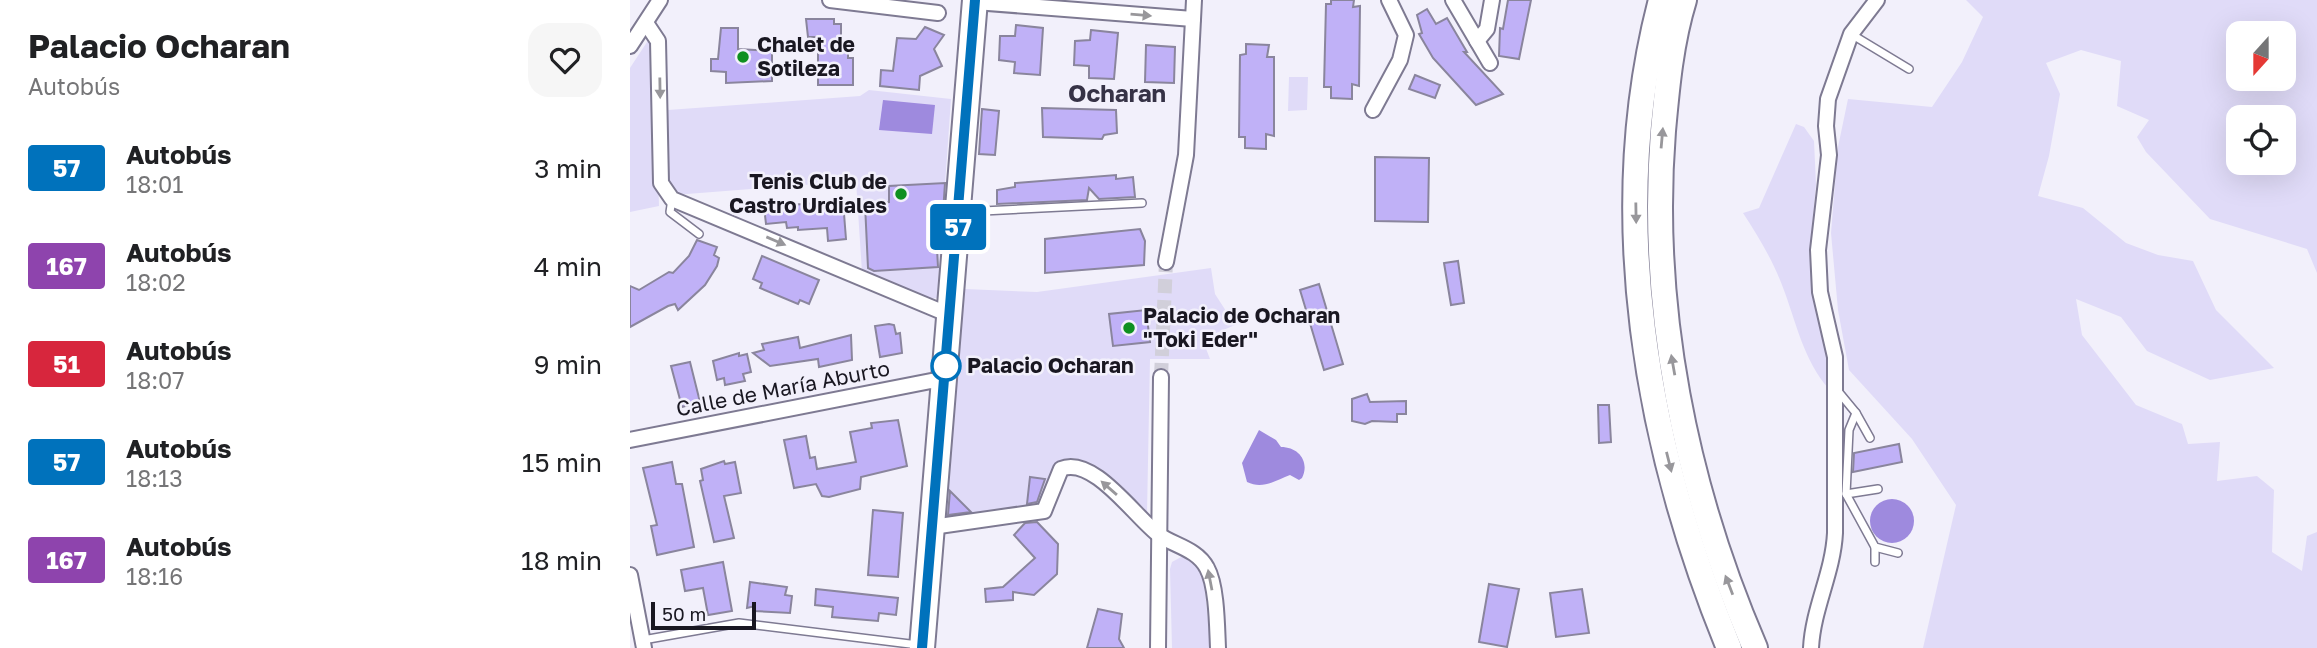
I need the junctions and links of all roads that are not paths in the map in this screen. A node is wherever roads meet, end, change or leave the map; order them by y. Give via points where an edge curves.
1 (660, 0) edge
2 (830, 0) edge
3 (1194, 0) edge
4 (1389, 0) edge
5 (1453, 0) edge
6 (1492, 0) edge
7 (1661, 0) edge
8 (1684, 0) edge
9 (1877, 0) edge
10 (846, 1) edge
11 (975, 1) edge
12 (938, 13) dead end
13 (1193, 19) junction
14 (646, 23) junction
15 (1851, 34) junction
16 (1478, 41) junction
17 (630, 46) edge
18 (1490, 63) dead end
19 (1909, 69) dead end
20 (1373, 110) dead end
21 (672, 199) junction
22 (1142, 203) dead end
23 (959, 212) junction
24 (699, 234) dead end
25 (1166, 262) tunnel mouth
26 (952, 313) junction
27 (1161, 377) tunnel mouth
28 (945, 383) junction
29 (1837, 389) junction
30 (1856, 413) junction
31 (1870, 438) dead end
32 (630, 440) edge
33 (1878, 489) dead end
34 (1846, 494) junction
35 (932, 527) junction
36 (1159, 535) junction
37 (1875, 547) junction
38 (1898, 553) dead end
39 (1875, 562) dead end
40 (630, 575) edge
41 (643, 644) edge
42 (922, 647) edge
43 (1158, 648) edge
44 (1218, 648) edge
45 (1729, 648) edge
46 (1755, 648) edge
47 (1811, 648) edge

1 - 14 street
2 - 10 street
3 - 13 street
4 - 20 street via 1406,34 1400,60
5 - 16 street
6 - 16 street via 1487,29
7 -> 45 highway via 1644,80 1638,140 1637,276 1647,366 1667,455 1688,532
46 -> 8 highway via 1703,503 1684,425 1663,289 1659,179 1666,89
9 - 15 street
10 - 12 street
11 -> 13 street
11 - 23 highway
13 - 25 street via 1186,155
14 - 17 street
14 -> 21 street via 658,41 661,183
15 - 19 lane
15 - 29 street via 1828,99 1829,155 1818,250 1820,292 1835,357
16 - 18 street
21 - 24 lane via 670,212
21 -> 26 street
22 - 23 lane
23 - 26 highway
26 - 28 highway
27 - 36 street
28 - 32 street, Calle de María Aburto via 932,381
28 - 35 highway
29 - 30 lane
29 - 47 street via 1834,554 1816,608
30 - 31 lane
30 - 34 lane via 1849,430
33 - 34 lane
34 - 37 lane
36 -> 35 street via 1092,474 1069,466 1061,469 1044,511
35 - 42 highway
36 - 43 street
44 -> 36 street via 1208,568 1194,553
37 - 38 lane
37 - 39 lane
40 - 41 street
41 - 42 lane via 739,623

